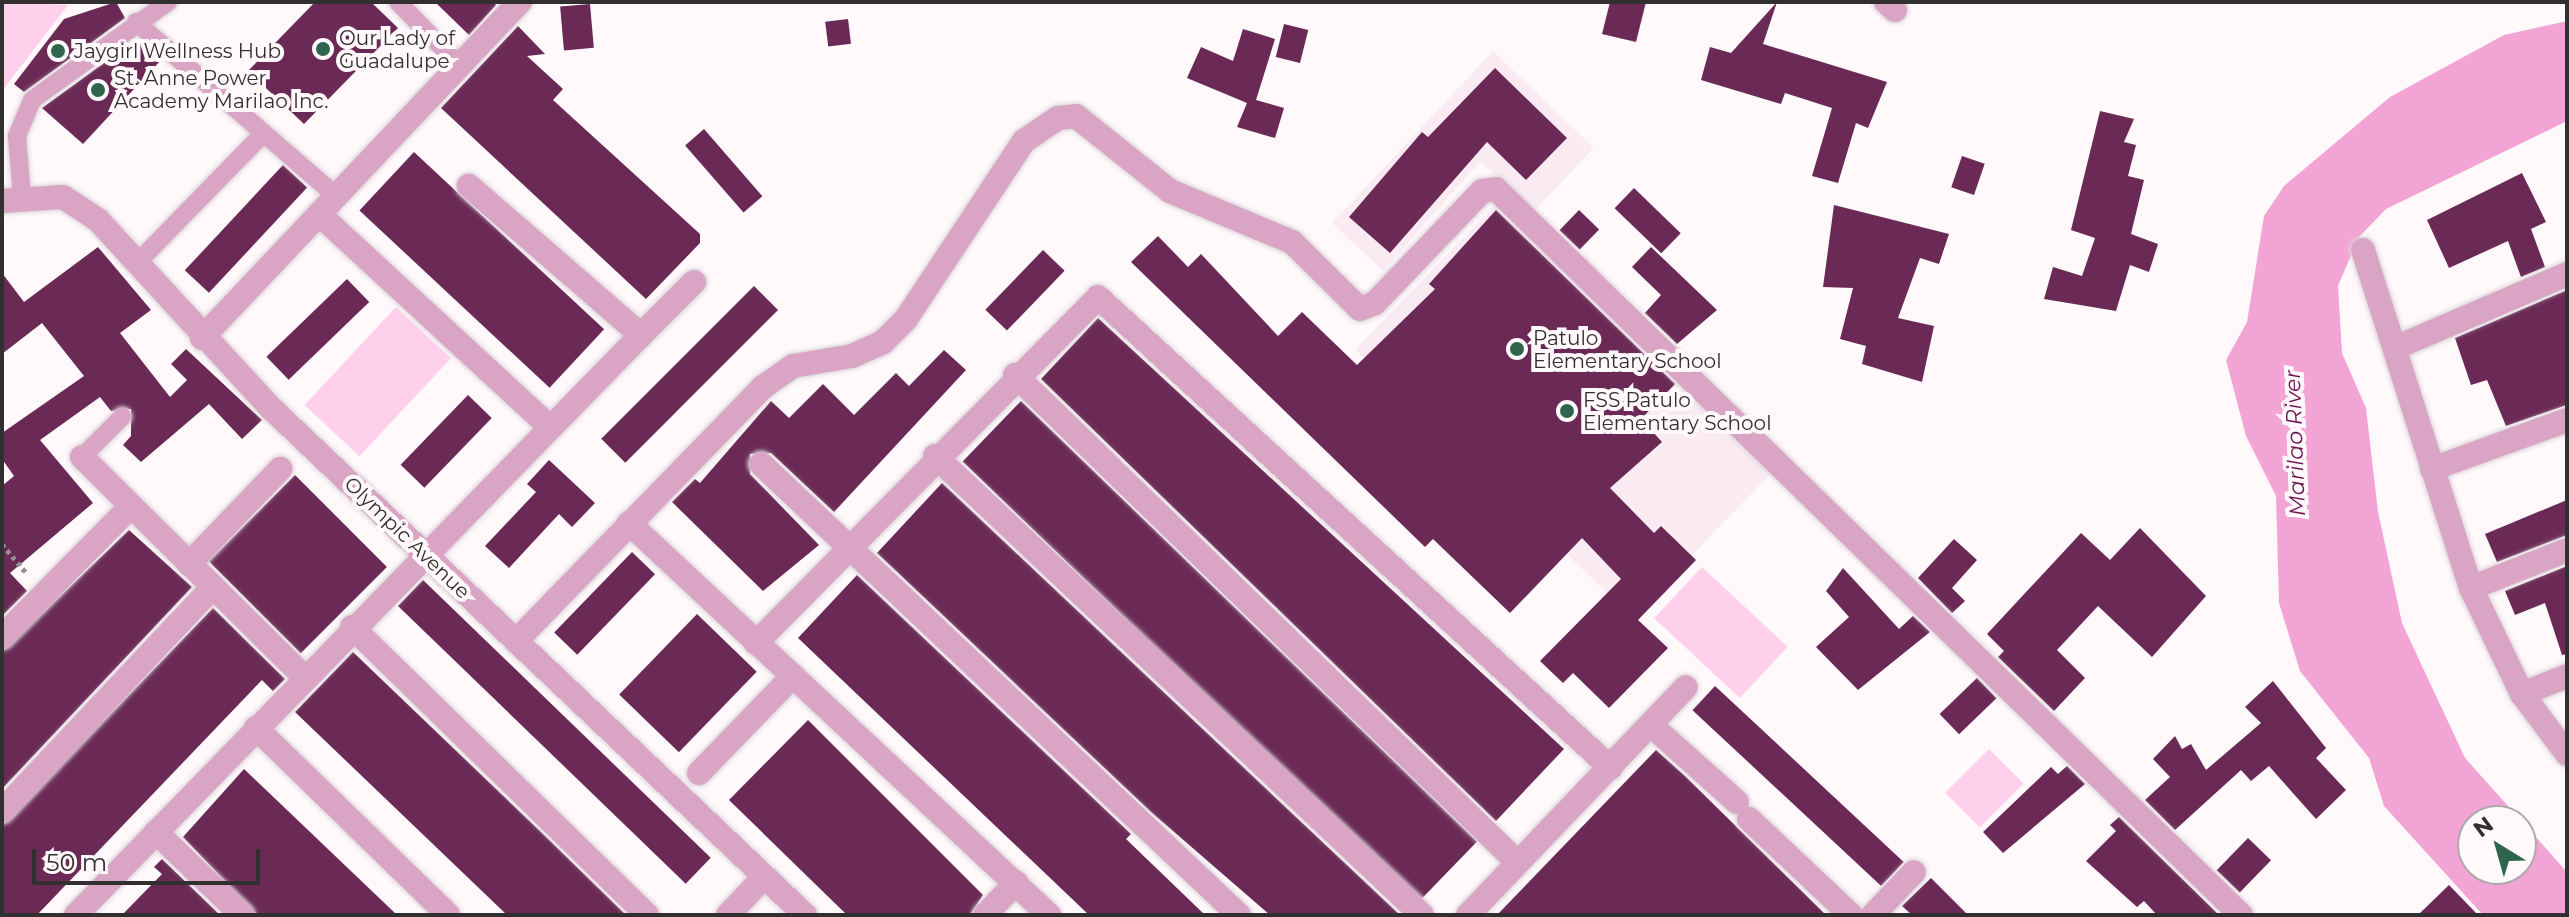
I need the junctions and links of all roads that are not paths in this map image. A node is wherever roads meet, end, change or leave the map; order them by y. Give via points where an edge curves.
1 (168, 2) edge
2 (398, 2) edge
3 (520, 2) edge
4 (136, 22) junction
5 (460, 66) junction
6 (261, 136) junction
7 (469, 186) dead end
8 (336, 196) junction
9 (12, 199) edge
10 (319, 214) junction
11 (2363, 250) dead end
12 (136, 264) junction
13 (2567, 274) edge
14 (694, 282) dead end
15 (641, 335) junction
16 (202, 338) junction
17 (2397, 347) junction
18 (1015, 375) junction
19 (122, 417) dead end
20 (2567, 420) edge
21 (549, 426) junction
22 (935, 456) junction
23 (82, 457) joint
24 (761, 464) dead end
25 (280, 469) dead end
26 (2432, 469) junction
27 (131, 506) junction
28 (629, 523) junction
29 (847, 544) junction
30 (2567, 550) edge
31 (423, 553) junction
32 (189, 564) junction
33 (213, 587) junction
34 (2471, 588) junction
35 (352, 627) junction
36 (2, 637) edge
37 (516, 641) junction
38 (756, 643) junction
39 (793, 676) junction
40 (2567, 676) edge
41 (304, 677) junction
42 (1686, 687) dead end
43 (2522, 694) junction
44 (1652, 726) junction
45 (256, 728) junction
46 (2567, 754) edge
47 (1611, 768) junction
48 (699, 773) dead end
49 (2, 811) edge
50 (156, 832) junction
51 (1517, 862) junction
52 (1914, 872) dead end
53 (764, 877) junction
54 (1016, 883) junction
55 (76, 915) edge
56 (242, 915) edge
57 (448, 915) edge
58 (647, 915) edge
59 (728, 915) edge
60 (805, 915) edge
61 (985, 915) edge
62 (1049, 915) edge
63 (1239, 915) edge
64 (1422, 915) edge
65 (1468, 915) edge
66 (1851, 915) edge
67 (1873, 915) edge
68 (2241, 915) edge

1 - 4 lane
2 - 5 lane
3 - 5 street
4 - 6 lane
4 - 9 lane via 26,108 17,136
5 - 8 street
6 - 8 lane
6 - 12 lane
7 - 15 street
8 - 10 street
9 - 12 street, Olympic Avenue via 63,197 81,206
10 - 16 street
10 - 21 street
11 - 17 street
12 - 16 street, Olympic Avenue
13 - 17 street
14 - 15 street
15 - 21 street
16 - 31 street, Olympic Avenue
17 - 26 street
18 - 22 street
18 - 47 street via 1101,298
18 - 51 street
19 - 23 lane
20 - 26 street
21 - 31 street
22 - 29 street
22 - 64 street
23 - 27 street
24 - 29 street
25 - 32 street
26 - 34 street
27 - 32 street
27 - 36 street
28 - 37 street
28 - 38 street
28 - 68 street via 763,387 793,366 852,356 883,342 906,319 1024,141 1058,118 1076,116 1100,130 1170,191 1292,242 1360,309 1493,187
29 - 38 street
29 - 63 street
30 - 34 street
31 - 35 street
31 - 37 street, Olympic Avenue
32 - 33 street
33 - 41 street
33 - 49 street
34 - 43 street
35 - 41 street
35 - 58 street
37 - 53 street, Olympic Avenue
38 - 39 street
39 - 48 street
39 - 54 street
40 - 43 street
41 - 45 street
42 - 44 street
43 - 46 street
44 - 47 street
44 - 66 street
45 - 50 street
45 - 57 street
47 - 51 street
50 - 55 street
50 - 56 street
51 - 65 street
52 - 67 street
53 - 59 street
53 - 60 street, Olympic Avenue
54 - 61 street
54 - 62 street

